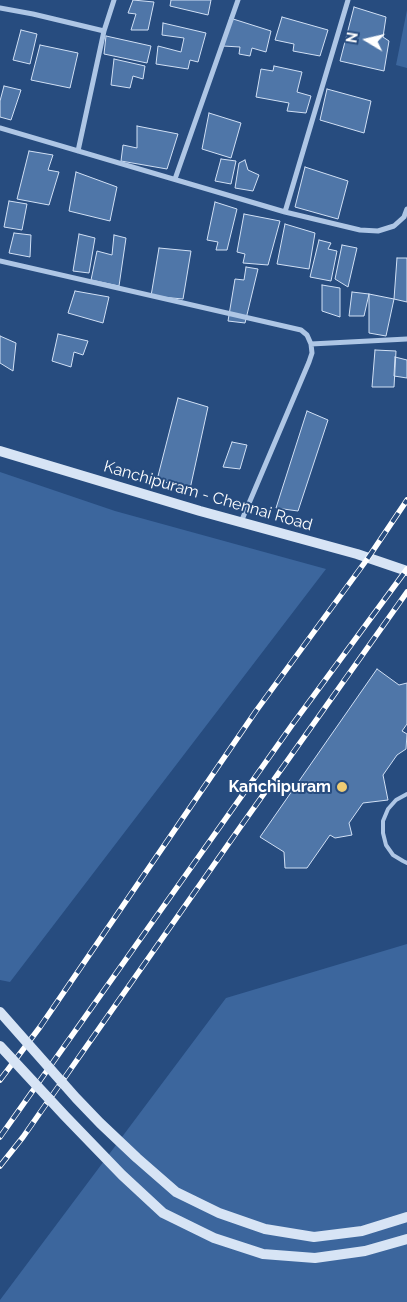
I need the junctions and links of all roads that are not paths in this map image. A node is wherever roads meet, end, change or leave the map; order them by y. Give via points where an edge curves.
1 (114, 0) edge
2 (238, 0) edge
3 (348, 0) edge
4 (0, 8) edge
5 (104, 32) junction
6 (0, 128) edge
7 (78, 151) junction
8 (175, 179) junction
9 (407, 210) edge
10 (285, 212) junction
11 (0, 261) edge
12 (407, 340) edge
13 (311, 344) junction
14 (0, 451) edge
15 (241, 522) junction
16 (407, 571) edge
17 (407, 794) edge
18 (407, 863) edge
19 (0, 1012) edge
20 (0, 1046) edge
21 (407, 1217) edge
22 (407, 1239) edge

1 - 5 street
2 - 8 street
3 - 10 street
4 - 5 street
5 - 7 street
6 - 7 street
7 - 8 street
8 - 10 street
9 - 10 street via 394,226 378,231 360,230
11 - 13 street via 301,330
12 - 13 street
13 - 15 street via 309,362
14 - 15 main road, Kanchipuram - Chennai Road
15 - 16 main road, Kanchipuram - Chennai Road
17 - 18 lane via 388,809 383,833 393,855
19 - 21 main road, bridge via 76,1098 137,1158 176,1192 219,1214 265,1229 314,1237 362,1231
20 - 22 main road, bridge via 163,1213 214,1238 262,1254 315,1258 365,1251

